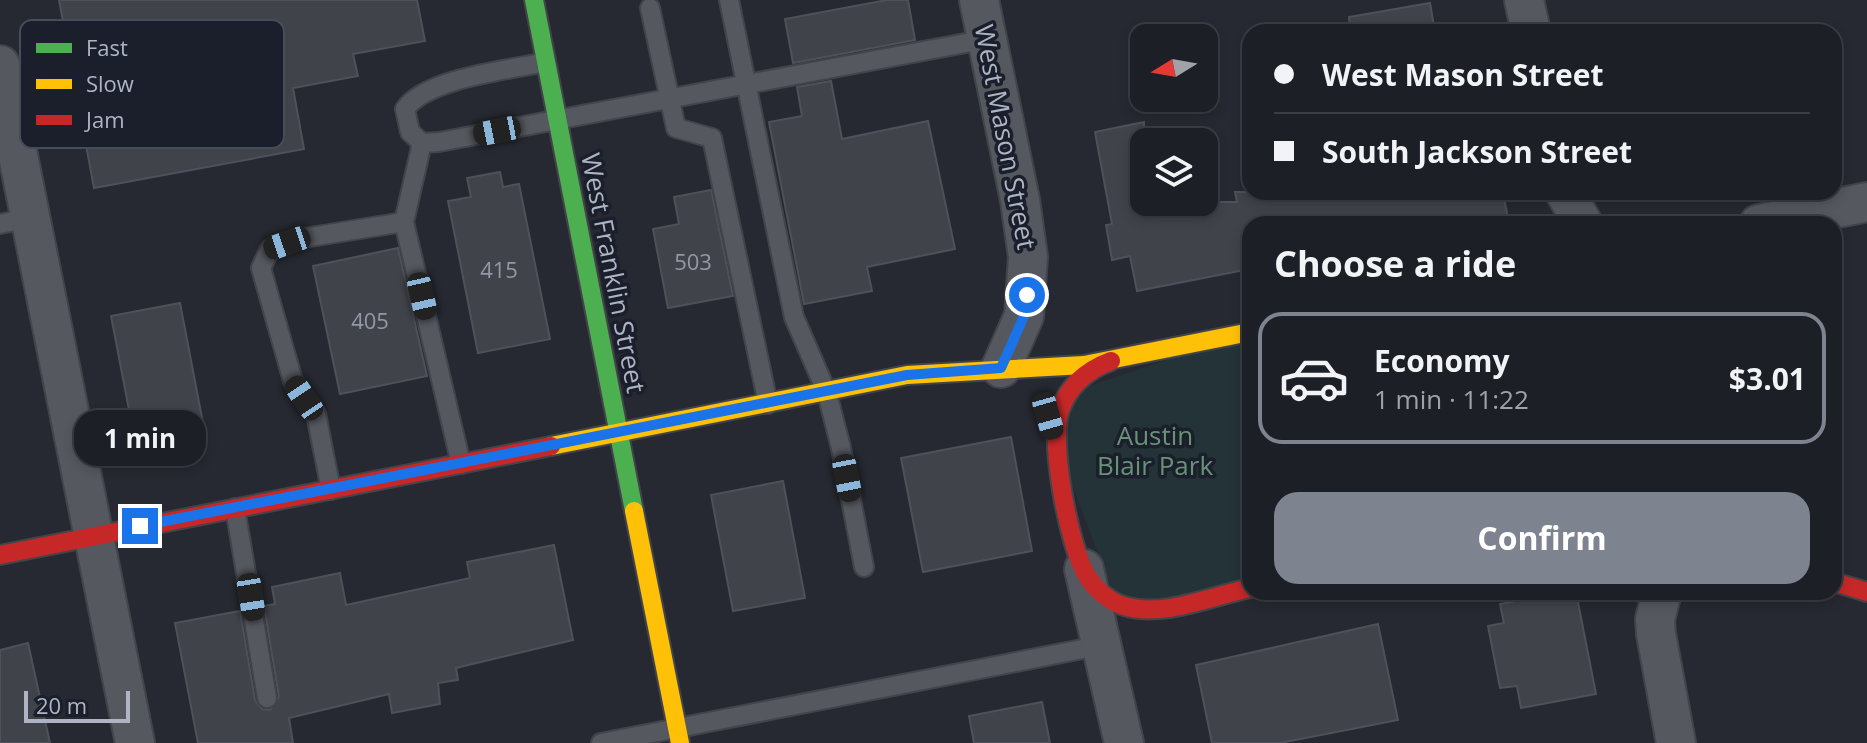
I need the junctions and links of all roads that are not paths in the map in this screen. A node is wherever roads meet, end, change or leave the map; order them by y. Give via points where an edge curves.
1 (534, 0) edge
2 (729, 0) edge
3 (979, 0) edge
4 (1524, 0) edge
5 (650, 8) dead end
6 (1529, 24) edge
7 (987, 39) junction
8 (546, 62) junction
9 (0, 65) edge
10 (745, 86) junction
11 (669, 100) junction
12 (557, 118) junction
13 (422, 143) junction
14 (9, 148) edge
15 (1867, 202) edge
16 (1798, 216) edge
17 (15, 221) edge
18 (404, 222) junction
19 (1242, 334) edge
20 (1111, 360) junction
21 (1013, 376) junction
22 (827, 393) junction
23 (1041, 403) dead end
24 (768, 404) junction
25 (618, 433) junction
26 (1055, 440) junction
27 (461, 464) junction
28 (331, 490) junction
29 (235, 508) junction
30 (93, 535) junction
31 (0, 555) edge
32 (864, 567) dead end
33 (1084, 569) junction
34 (1842, 584) edge
35 (1242, 590) edge
36 (1867, 592) edge
37 (1661, 600) edge
38 (1145, 609) junction
39 (1105, 656) junction
40 (267, 698) dead end
41 (679, 735) edge
42 (135, 743) edge
43 (601, 743) edge
44 (1124, 743) edge
45 (1676, 743) edge

1 - 8 street, West Franklin Street
2 - 10 lane
3 - 7 street, West Mason Street
4 - 6 street
5 - 11 lane
7 - 10 lane
7 - 21 street, West Mason Street via 1028,257
8 - 12 street, West Franklin Street
8 - 13 lane via 433,88 412,99 405,109 410,132
9 - 14 street
10 - 11 lane
10 - 22 lane via 794,317
11 - 12 lane
11 - 24 lane via 676,128 712,138
12 - 13 lane
12 - 25 street, West Franklin Street
13 - 18 lane
14 - 17 street
15 - 16 street
17 - 30 street
18 - 27 lane
18 - 28 lane via 304,238 270,249 261,268 293,381 316,414
19 - 20 street
20 - 21 street
20 - 26 street via 1088,369 1068,393
21 - 22 street via 920,373
22 - 24 street
22 - 32 lane
23 - 26 street
24 - 25 street
25 - 27 street
25 - 41 street, West Franklin Street
26 - 33 street
27 - 28 street
28 - 29 street
29 - 30 street
29 - 40 lane
30 - 31 street
30 - 42 street
33 - 38 street via 1117,603
33 - 39 street
34 - 36 street
35 - 38 street
37 - 45 street via 1656,634
38 - 39 street via 1136,613
39 - 41 lane
39 - 44 street
41 - 43 lane

